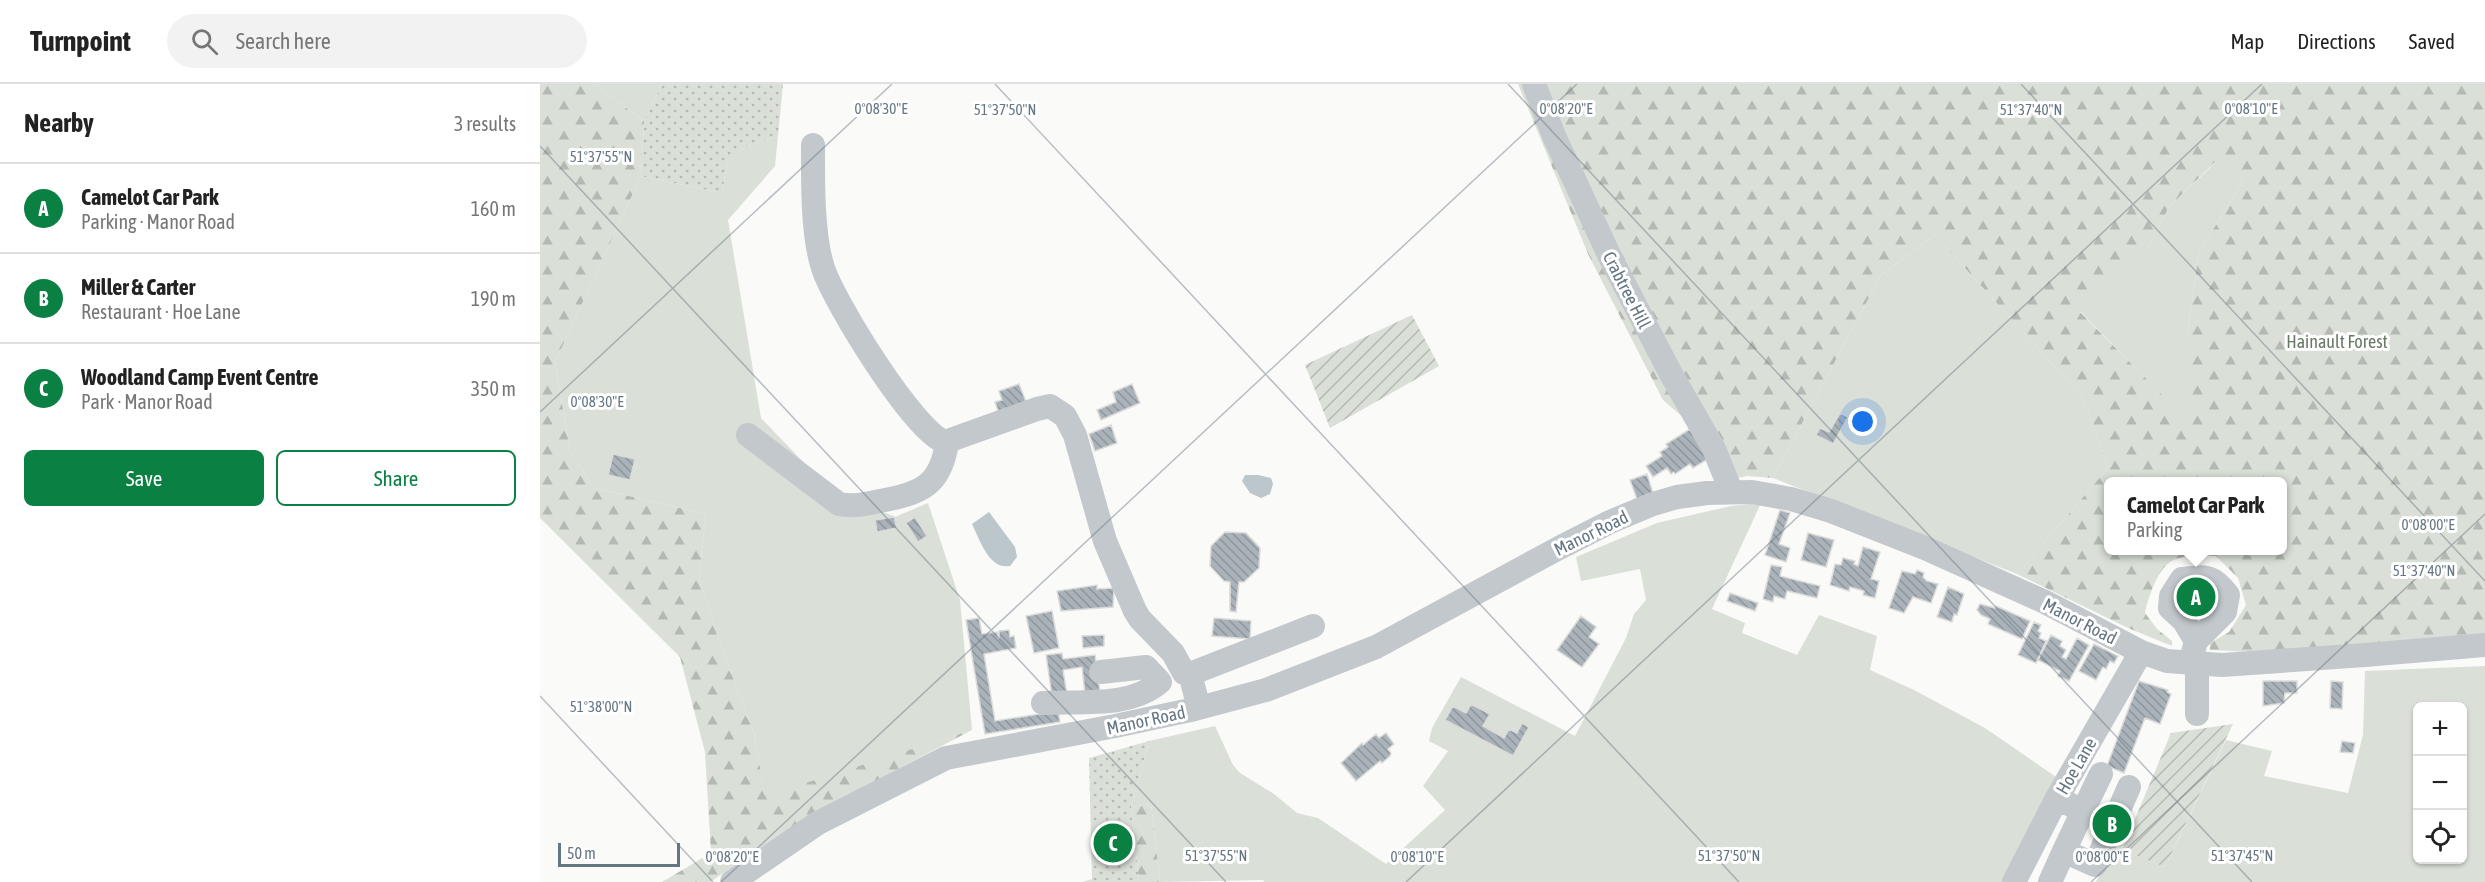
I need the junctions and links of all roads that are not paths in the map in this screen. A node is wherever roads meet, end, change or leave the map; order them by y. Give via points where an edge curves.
1 (1534, 84) edge
2 (813, 145) dead end
3 (748, 435) dead end
4 (947, 442) junction
5 (1731, 491) junction
6 (1313, 626) dead end
7 (2485, 645) edge
8 (2141, 652) junction
9 (2194, 657) junction
10 (1101, 672) dead end
11 (1187, 673) junction
12 (1160, 682) junction
13 (1043, 703) dead end
14 (1199, 708) junction
15 (2197, 714) dead end
16 (2101, 774) dead end
17 (2128, 787) dead end
18 (2057, 798) junction
19 (2084, 811) junction
20 (2064, 851) junction
21 (732, 882) edge
22 (2014, 882) edge
23 (2050, 882) edge

1 - 5 street, Crabtree Hill via 1610,257 1714,449
2 - 4 street via 819,245 834,292 891,386 918,422 931,436
3 - 4 street via 853,513 917,492 944,464
4 - 11 street via 1050,406 1065,416 1075,435 1106,541 1135,611
5 - 8 street, Manor Road via 1791,499 1831,511 2045,602
5 - 14 street, Manor Road via 1653,504 1559,548 1376,647 1266,690
6 - 11 street
7 - 9 street, Manor Road via 2365,656
8 - 9 street, Manor Road via 2167,662
8 - 18 street, Hoe Lane
9 - 15 street
10 - 12 street via 1146,668
11 - 12 street
11 - 14 street
12 - 13 street via 1138,696 1113,701
14 - 21 street, Manor Road via 946,758 818,823
16 - 19 street
17 - 20 street via 2095,865
18 - 19 street
18 - 22 street, Hoe Lane
19 - 20 street
20 - 23 street

